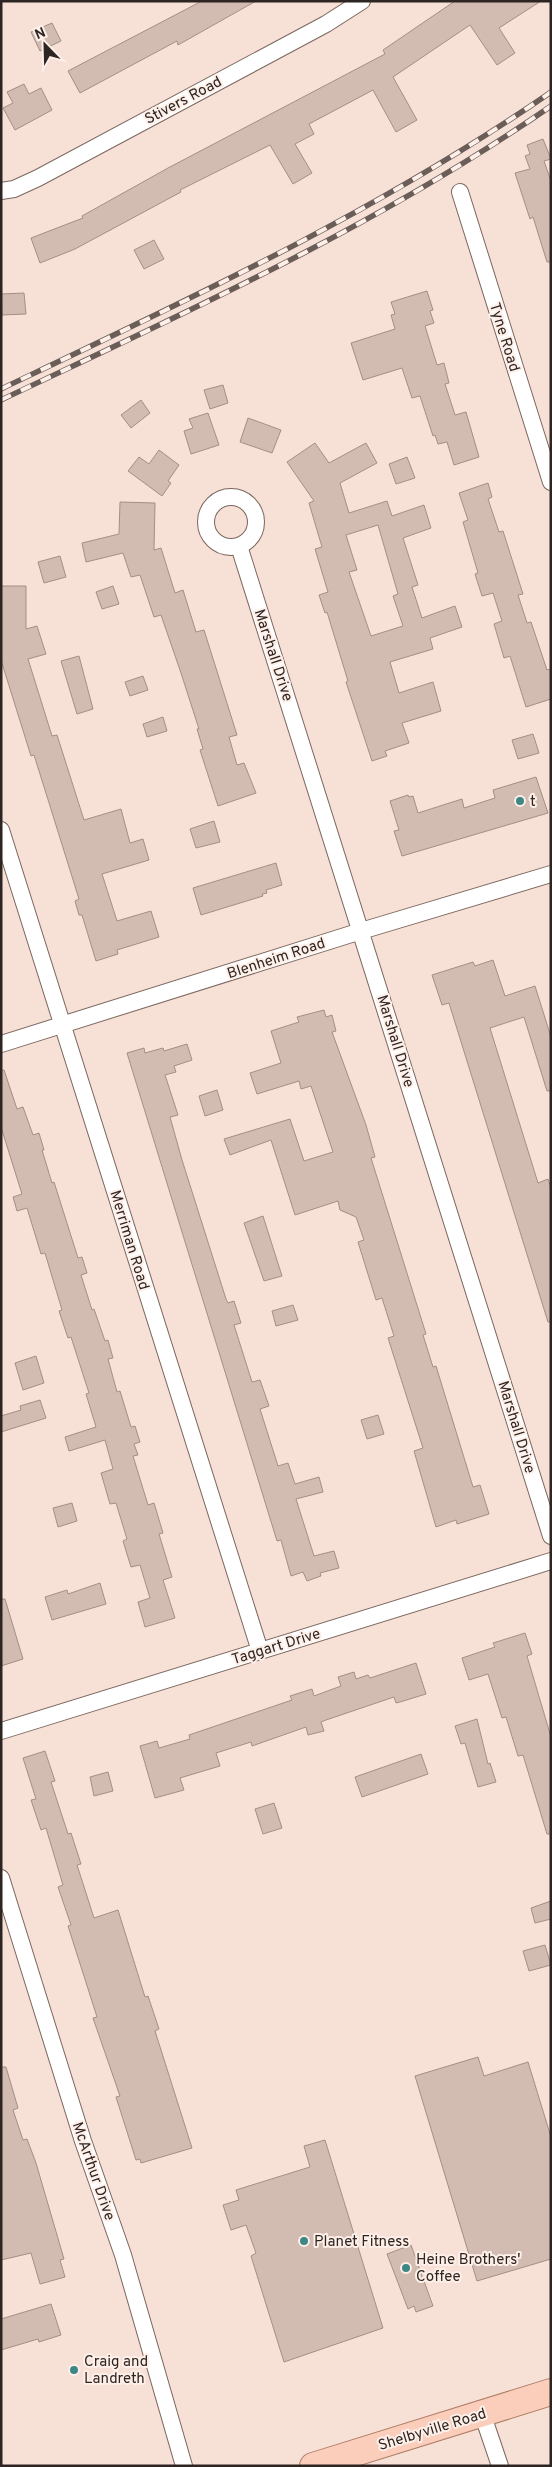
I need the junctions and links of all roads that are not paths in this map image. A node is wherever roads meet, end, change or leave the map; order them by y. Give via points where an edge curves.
1 (355, 3) edge
2 (1, 191) edge
3 (460, 192) dead end
4 (551, 482) edge
5 (239, 546) dead end
6 (1, 830) edge
7 (551, 874) edge
8 (362, 931) junction
9 (63, 1026) junction
10 (1, 1044) edge
11 (551, 1536) edge
12 (551, 1561) edge
13 (260, 1651) junction
14 (1, 1731) edge
15 (1, 1878) edge
16 (551, 2392) edge
17 (482, 2413) junction
18 (184, 2466) edge
19 (313, 2466) edge
20 (500, 2466) edge

1 - 2 street, Stivers Road via 326,24 38,178
3 - 4 street, Tyne Road
5 - 8 street, Marshall Drive
6 - 9 street, Merriman Road
7 - 8 street, Blenheim Road
8 - 9 street, Blenheim Road
8 - 11 street, Marshall Drive
9 - 10 street, Blenheim Road
9 - 13 street, Merriman Road
12 - 13 street, Taggart Drive
13 - 14 street, Taggart Drive
15 - 18 street, McArthur Drive via 83,2141 123,2255
16 - 17 main road, Shelbyville Road
17 - 19 main road, Shelbyville Road
17 - 20 street

